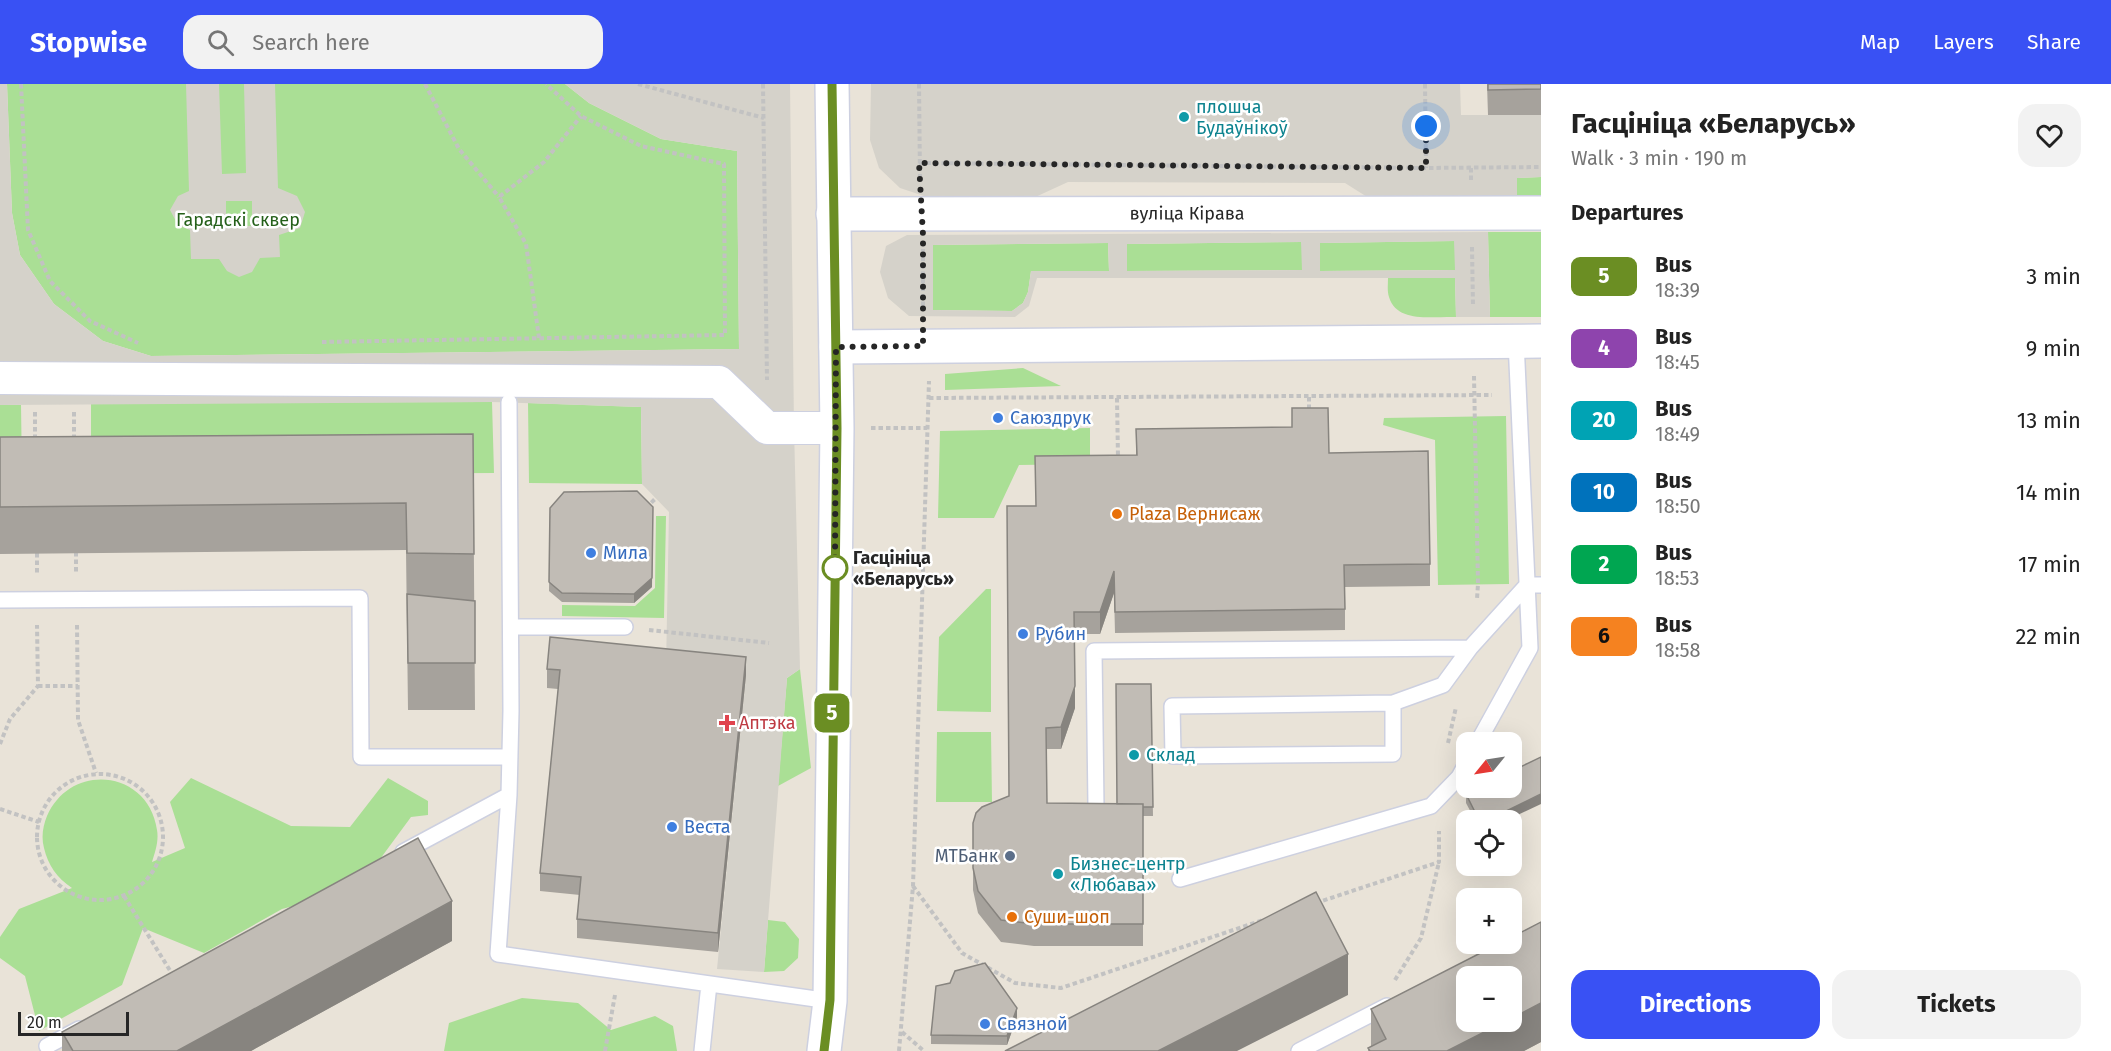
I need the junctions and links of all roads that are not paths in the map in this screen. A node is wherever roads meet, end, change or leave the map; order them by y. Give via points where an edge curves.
1 (832, 84) edge
2 (1541, 213) edge
3 (833, 214) junction
4 (1528, 341) edge
5 (836, 347) junction
6 (0, 378) edge
7 (509, 402) dead end
8 (837, 428) junction
9 (1534, 585) edge
10 (0, 600) edge
11 (1529, 621) junction
12 (511, 627) junction
13 (625, 627) road end
14 (1541, 641) edge
15 (1470, 648) junction
16 (1393, 703) junction
17 (1484, 732) edge
18 (510, 757) junction
19 (1456, 780) edge
20 (509, 795) junction
21 (1096, 807) edge
22 (389, 860) edge
23 (1180, 879) dead end
24 (709, 984) junction
25 (1405, 997) edge
26 (830, 1000) junction
27 (96, 1019) edge
28 (47, 1046) dead end
29 (1316, 1047) edge
30 (702, 1051) edge
31 (824, 1051) edge
32 (1299, 1051) edge

1 - 3 street
2 - 3 street, вуліца Кірава
3 - 5 street
4 - 5 street
4 - 9 lane via 1520,394
5 - 8 street
6 - 8 street via 719,382 767,428
7 - 12 lane
8 - 26 street
9 - 11 lane
9 - 15 lane
10 - 18 lane via 360,598 361,757
11 - 14 lane
11 - 17 lane via 1530,648
12 - 13 lane
12 - 18 lane
15 - 16 lane via 1443,685
15 - 21 lane via 1094,651
16 - 16 lane via 1172,706 1173,756 1393,754
18 - 20 lane
19 - 23 lane via 1431,806
20 - 22 lane
20 - 24 lane via 498,954
24 - 26 lane
24 - 30 lane
25 - 29 lane
26 - 31 street
27 - 28 lane
29 - 32 lane

